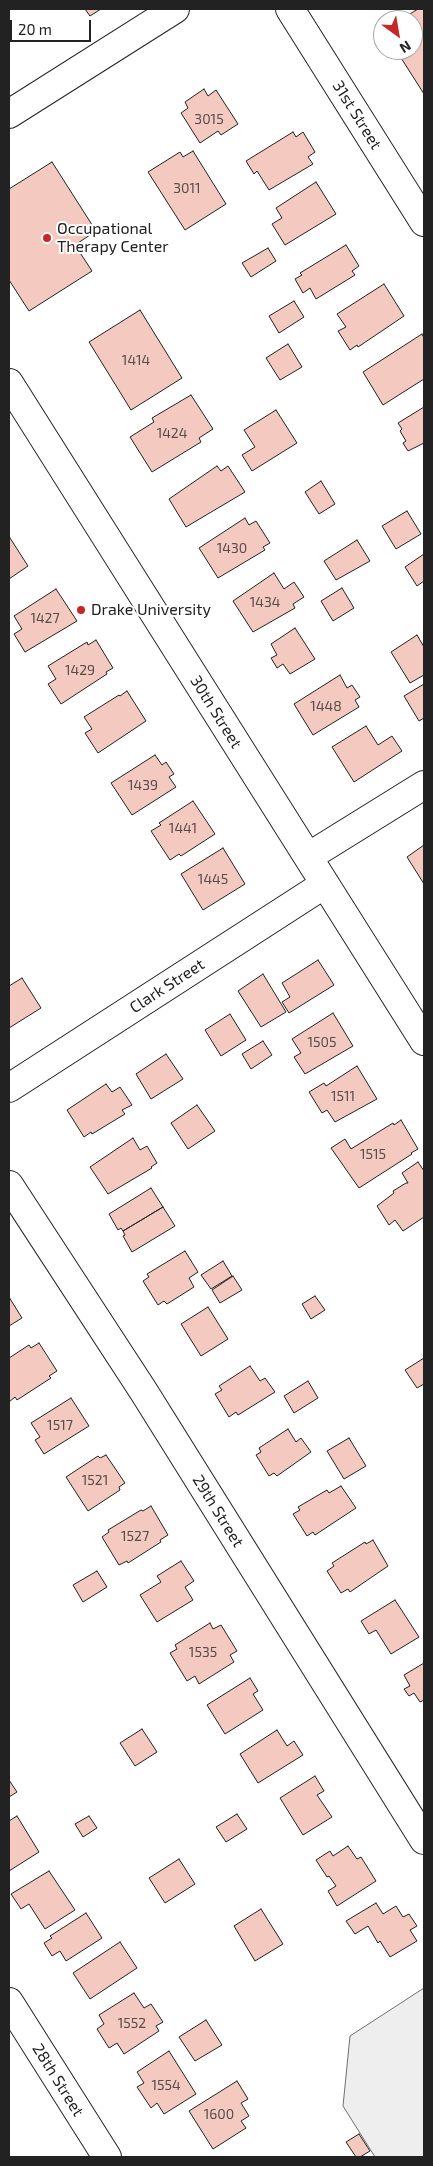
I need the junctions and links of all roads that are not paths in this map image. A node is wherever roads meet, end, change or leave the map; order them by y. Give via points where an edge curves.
1 (175, 9) edge
2 (290, 9) edge
3 (9, 114) edge
4 (424, 222) edge
5 (9, 383) edge
6 (424, 785) edge
7 (308, 857) junction
8 (325, 884) junction
9 (424, 1041) edge
10 (9, 1088) edge
11 (9, 1185) edge
12 (424, 1840) edge
13 (9, 2002) edge
14 (107, 2157) edge

1 - 3 street
2 - 4 street, 31st Street
5 - 7 street, 30th Street
6 - 7 street
7 - 8 street, 30th Street
8 - 9 street, 30th Street
8 - 10 street, Clark Street
11 - 12 street, 29th Street via 144,1392
13 - 14 street, 28th Street

